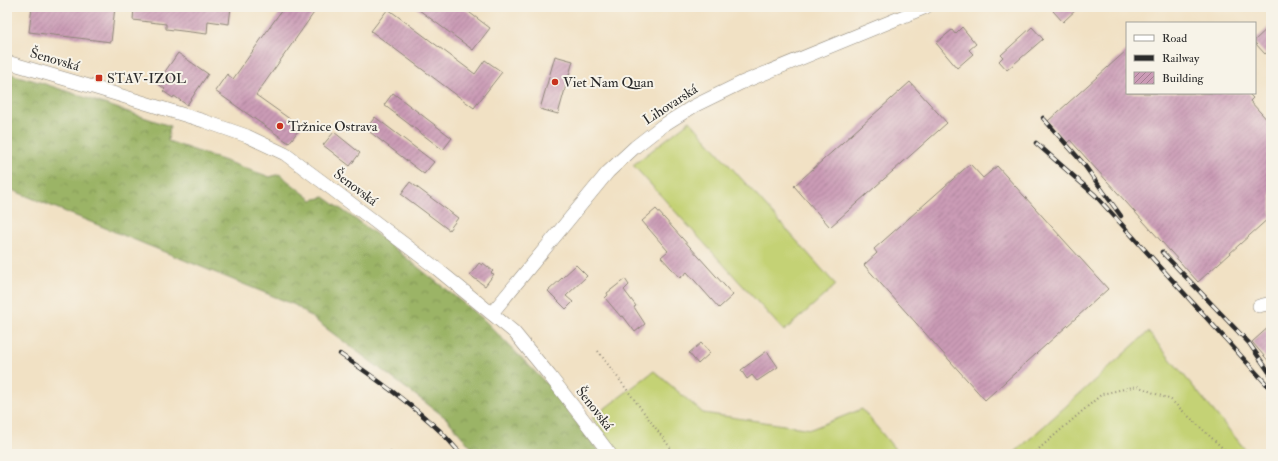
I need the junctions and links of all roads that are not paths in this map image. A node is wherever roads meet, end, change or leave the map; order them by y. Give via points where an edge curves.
1 (926, 7) edge
2 (7, 62) edge
3 (492, 313) junction
4 (610, 454) edge

1 - 3 street, Lihovarská via 741,83 709,98 662,126 608,172
2 - 3 street, Šenovská via 204,121 247,136 285,154
3 - 4 street, Šenovská via 514,332 535,357

